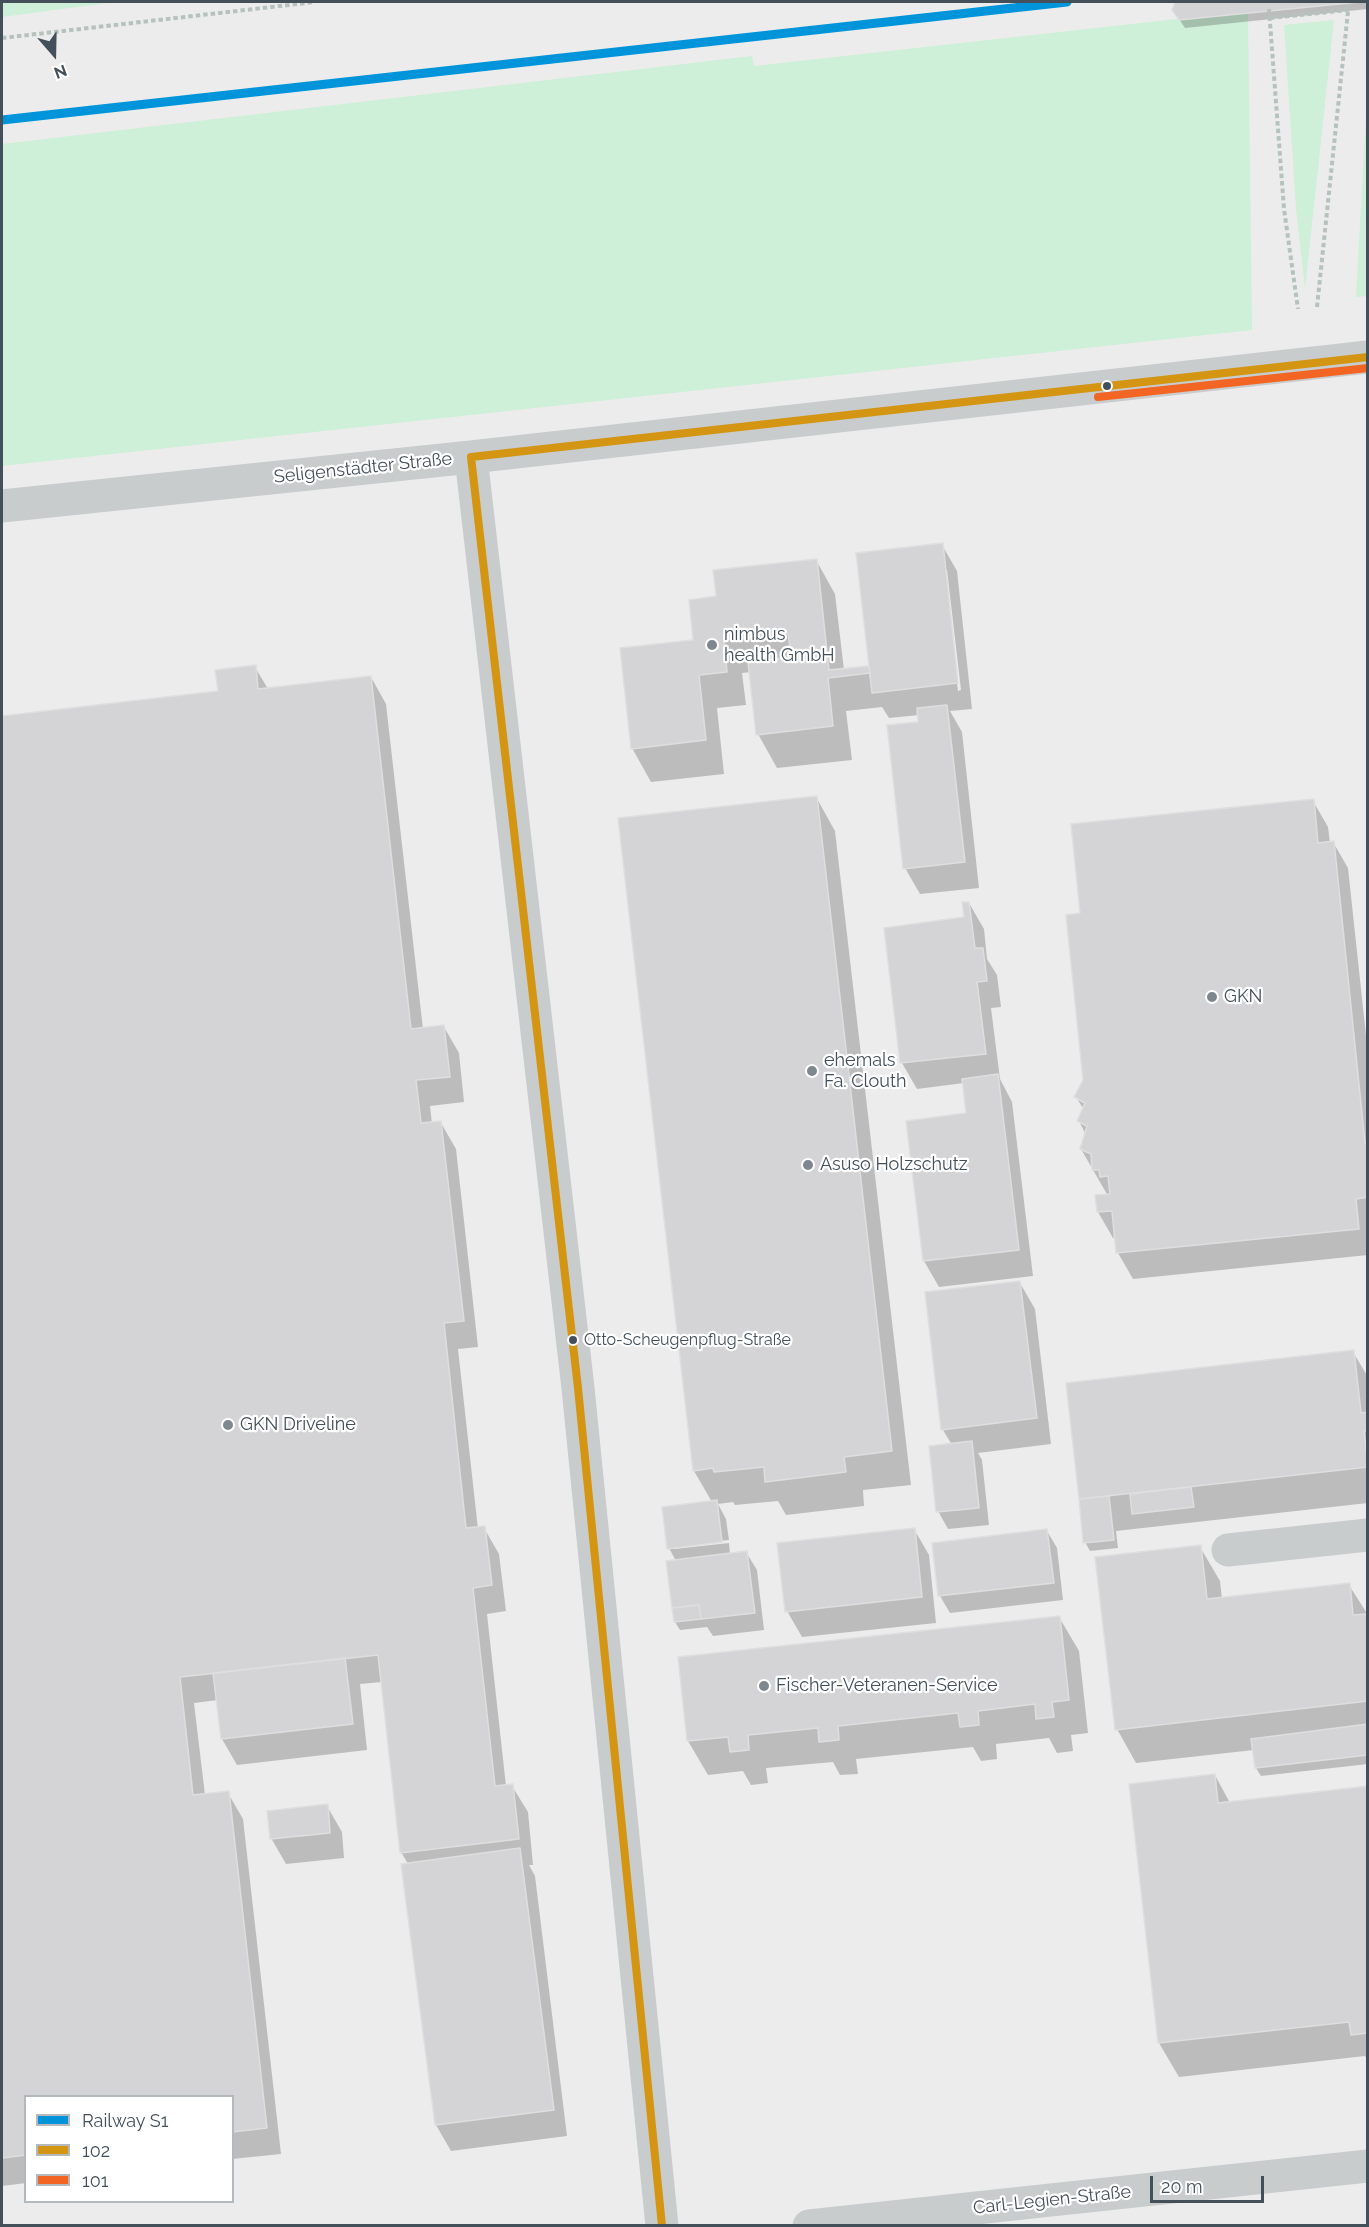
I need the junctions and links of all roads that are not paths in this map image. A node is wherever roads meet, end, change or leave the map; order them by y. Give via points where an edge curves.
1 (1368, 357) edge
2 (471, 457) junction
3 (2, 506) edge
4 (1368, 1535) edge
5 (1228, 1550) dead end
6 (1368, 2166) edge
7 (662, 2226) edge
8 (809, 2226) edge

1 - 2 street, Seligenstädter Straße
2 - 3 street, Seligenstädter Straße
2 - 7 street via 578,1388
4 - 5 street
6 - 8 street, Carl-Legien-Straße

